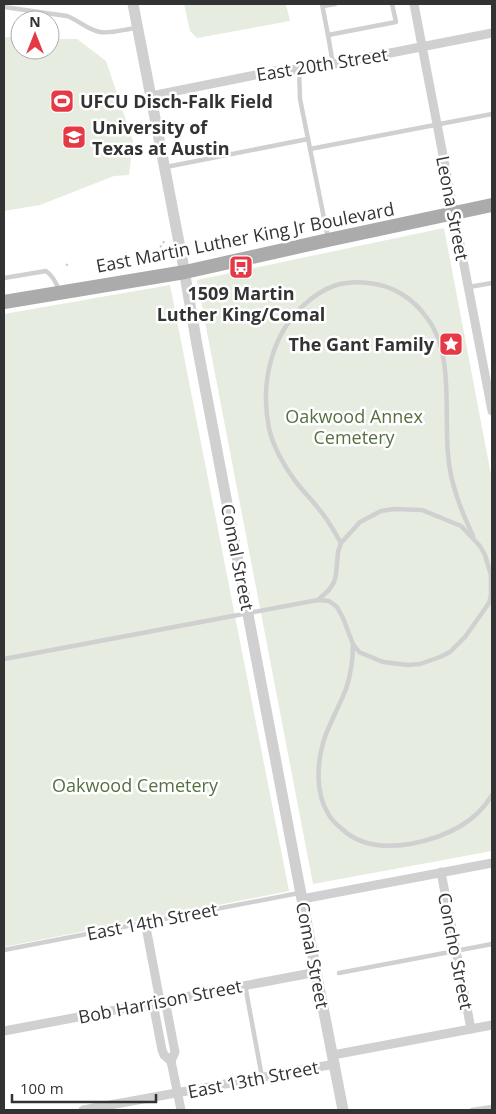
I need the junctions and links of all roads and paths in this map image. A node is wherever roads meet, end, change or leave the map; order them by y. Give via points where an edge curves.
1 (132, 4) edge
2 (335, 4) edge
3 (392, 4) edge
4 (414, 4) edge
5 (322, 5) edge
6 (4, 7) edge
7 (138, 28) junction
8 (492, 33) edge
9 (328, 35) junction
10 (422, 47) junction
11 (333, 64) junction
12 (299, 69) junction
13 (152, 96) junction
14 (492, 114) edge
15 (437, 125) junction
16 (308, 139) junction
17 (310, 149) junction
18 (165, 167) junction
19 (492, 205) edge
20 (454, 214) junction
21 (165, 240) dead end
22 (328, 240) junction
23 (66, 264) dead end
24 (148, 264) dead end
25 (69, 267) dead end
26 (185, 272) junction
27 (4, 278) edge
28 (492, 283) edge
29 (468, 288) junction
30 (59, 292) junction
31 (4, 302) edge
32 (488, 364) edge
33 (492, 411) edge
34 (475, 540) junction
35 (340, 543) junction
36 (492, 578) edge
37 (318, 600) junction
38 (248, 613) junction
39 (353, 644) junction
40 (4, 659) edge
41 (492, 795) edge
42 (492, 863) edge
43 (441, 872) junction
44 (301, 896) junction
45 (146, 922) junction
46 (492, 944) edge
47 (4, 950) edge
48 (455, 950) junction
49 (317, 972) junction
50 (339, 973) dead end
51 (245, 985) junction
52 (159, 1001) junction
53 (492, 1025) edge
54 (471, 1029) junction
55 (4, 1030) edge
56 (334, 1060) junction
57 (171, 1061) junction
58 (262, 1077) junction
59 (178, 1094) junction
60 (492, 1106) edge
61 (84, 1110) edge
62 (181, 1110) edge
63 (343, 1110) edge
64 (472, 1110) edge

1 - 7 street, Comal Street
2 - 5 lane
3 - 9 lane via 396,22
4 - 10 street, Leona Street
5 - 9 lane
6 - 7 lane via 67,16 100,32
7 - 13 street, Comal Street
8 - 10 street, East 20th Street
9 - 11 lane
10 - 11 street, East 20th Street
10 - 15 street, Leona Street
11 - 12 street, East 20th Street
12 - 13 street, East 20th Street
12 - 16 lane via 300,99
13 - 18 street, Comal Street
14 - 15 lane
15 - 17 lane
15 - 20 street, Leona Street
16 - 17 lane
16 - 18 lane
17 - 22 lane
18 - 26 street, Comal Street
19 - 20 main road, East Martin Luther King Jr Boulevard
20 - 22 main road, East Martin Luther King Jr Boulevard
20 - 29 street, Leona Street
21 - 24 path
22 - 26 main road, East Martin Luther King Jr Boulevard
23 - 25 path
26 - 30 main road, East Martin Luther King Jr Boulevard
26 - 38 street, Comal Street
27 - 30 lane via 46,271 57,283
28 - 29 lane
29 - 32 street, Leona Street
30 - 31 main road, East Martin Luther King Jr Boulevard
32 - 33 street, Leona Street
34 - 35 lane via 461,526 436,515 422,510 394,509 360,522
34 - 35 lane via 460,507 450,468 445,372 434,328 427,316 405,295 380,284 345,282 311,298 288,321 272,356 266,391 270,429 281,457
34 - 36 lane via 485,555
35 - 37 lane via 334,582
36 - 39 lane via 489,603 465,637 440,657 420,664 382,662 359,652
37 - 38 lane
37 - 39 lane via 329,601 337,607
38 - 40 lane
38 - 44 street, Comal Street
39 - 41 lane via 346,688 326,735 318,772 322,802 337,825 361,842 393,846 409,844 454,830 477,814
42 - 43 street, East 14th Street
43 - 44 street, East 14th Street
43 - 48 street, Concho Street
44 - 45 lane, East 14th Street
44 - 49 street, Comal Street
45 - 47 lane, East 14th Street
45 - 52 street
46 - 48 lane
48 - 50 lane
48 - 54 street, Concho Street
49 - 51 street, Bob Harrison Street
49 - 56 street, Comal Street
51 - 52 street, Bob Harrison Street
51 - 58 lane
52 - 55 street, Bob Harrison Street
52 - 57 street via 175,1052
52 - 57 street via 162,1050
53 - 54 street, East 13th Street
54 - 56 street, East 13th Street
56 - 58 street, East 13th Street
56 - 63 street, Comal Street
57 - 59 street
58 - 59 street, East 13th Street
59 - 61 street, East 13th Street
59 - 62 street
60 - 64 lane

